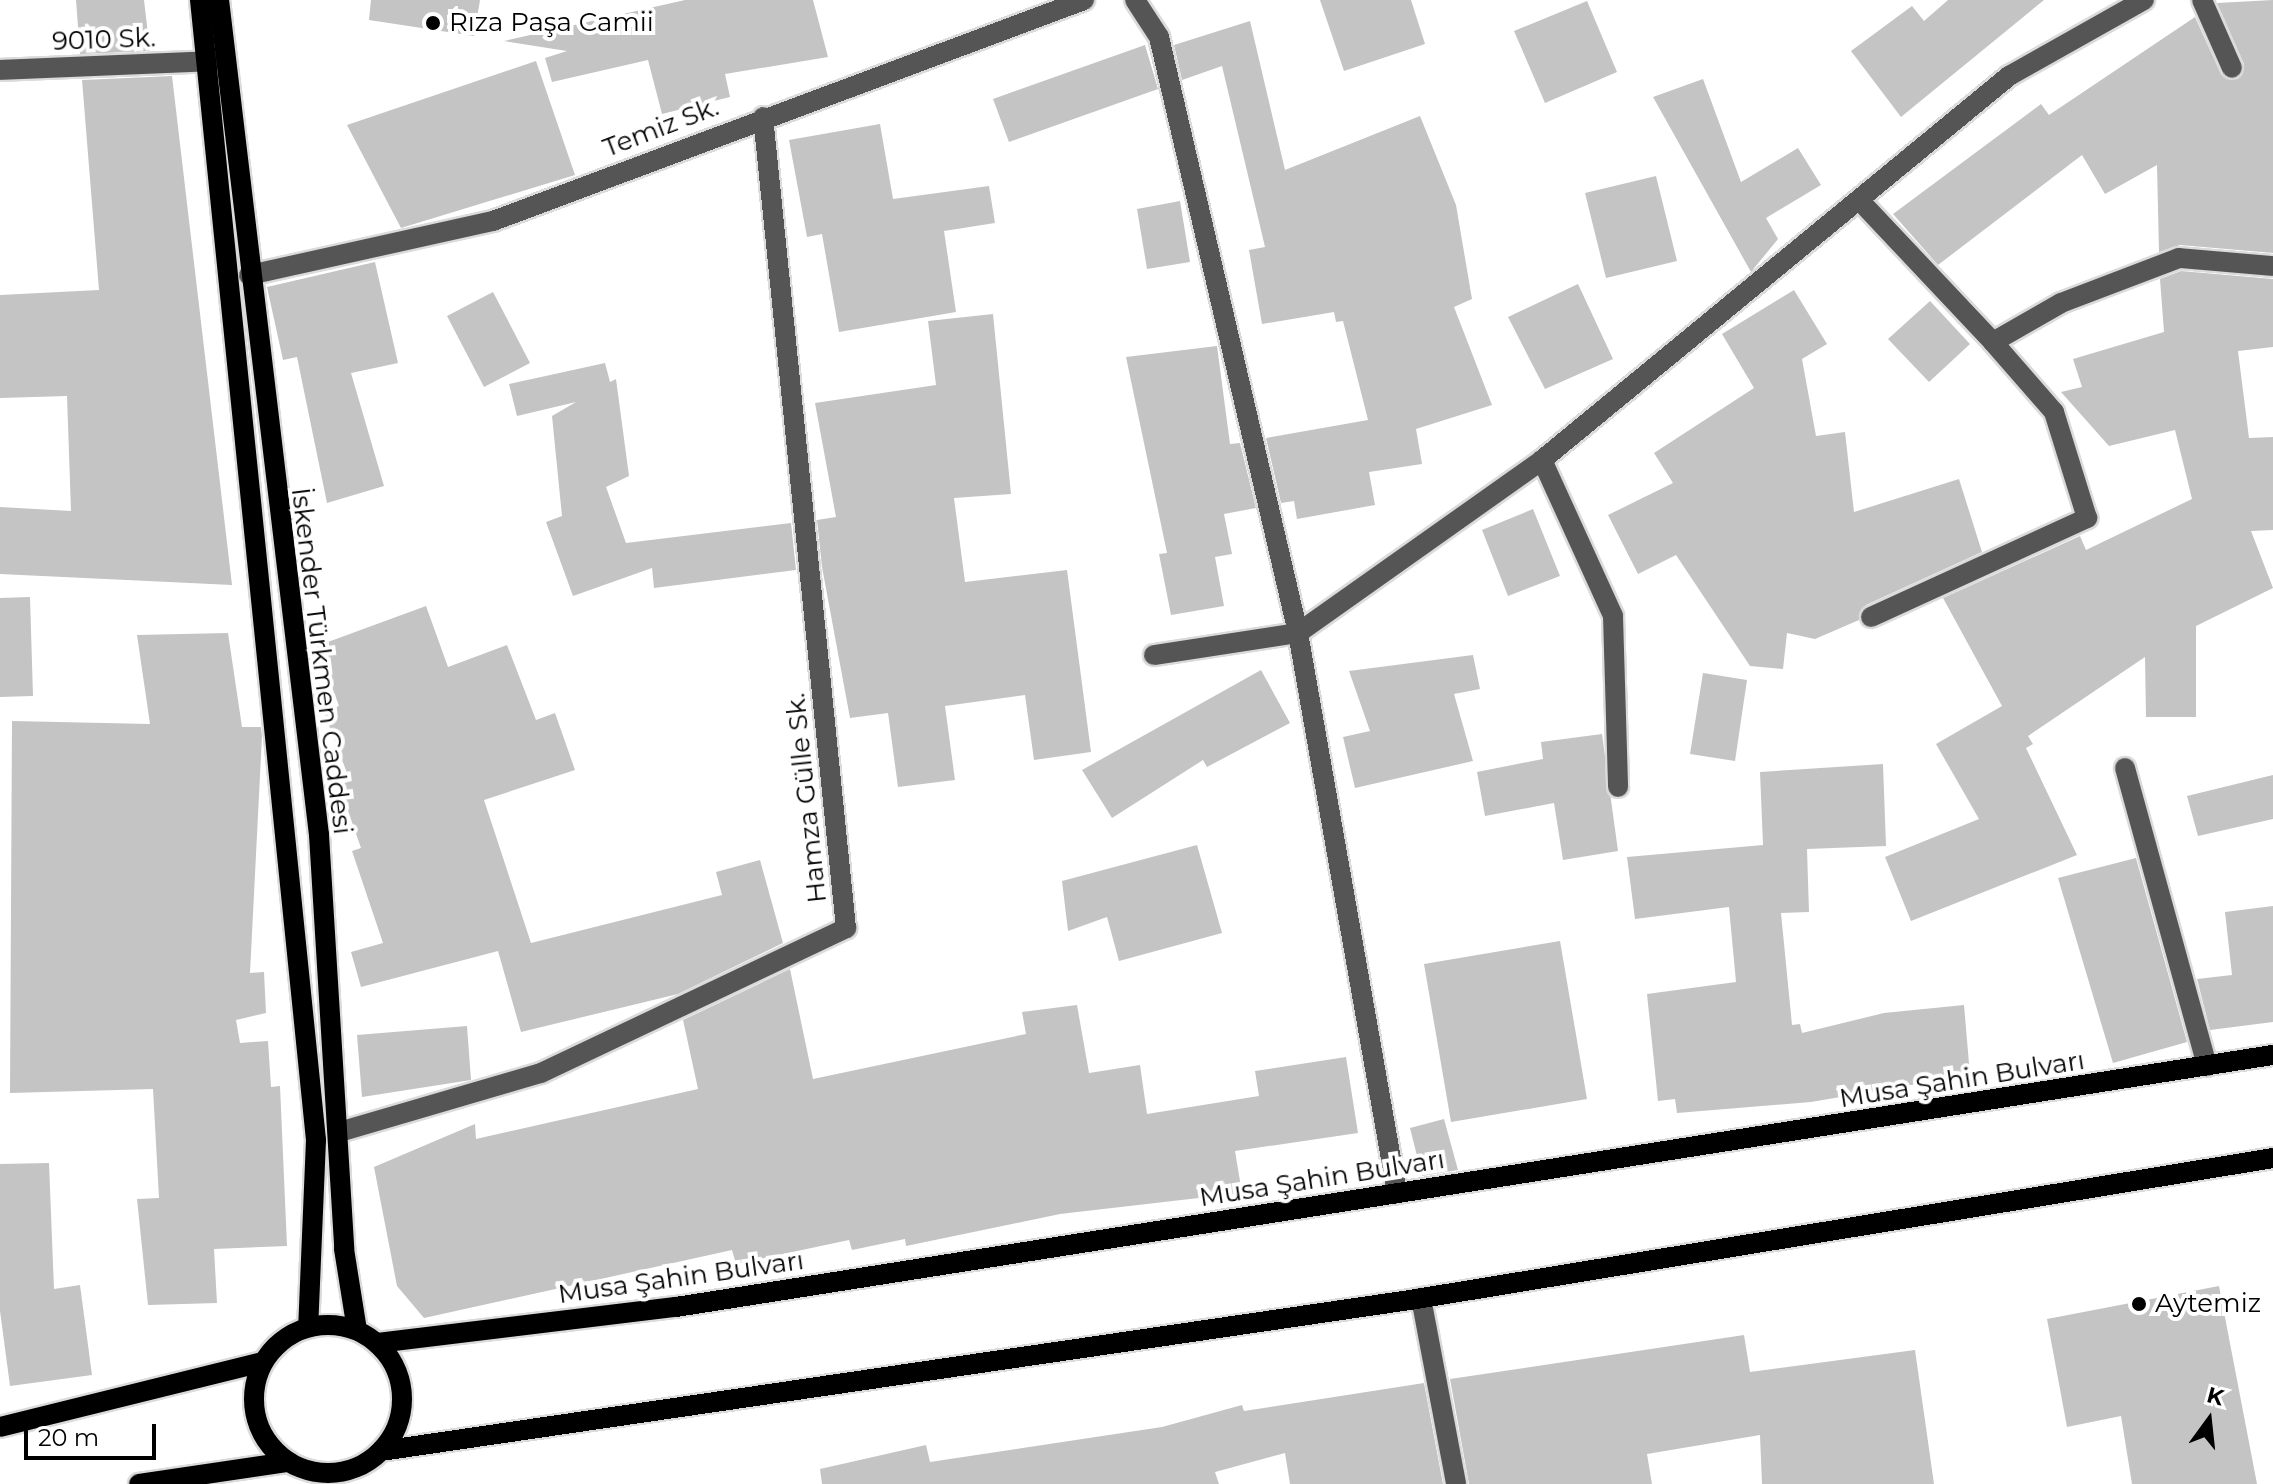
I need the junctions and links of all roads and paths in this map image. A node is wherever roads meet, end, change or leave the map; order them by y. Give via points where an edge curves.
1 (200, 0) edge
2 (219, 0) edge
3 (1084, 0) edge
4 (1135, 0) edge
5 (2144, 0) edge
6 (2202, 0) edge
7 (211, 61) junction
8 (2232, 68) dead end
9 (0, 70) edge
10 (763, 117) junction
11 (1862, 203) junction
12 (2273, 266) edge
13 (249, 275) junction
14 (1993, 342) junction
15 (1542, 460) junction
16 (1871, 617) dead end
17 (1298, 633) junction
18 (1154, 655) dead end
19 (2125, 768) dead end
20 (1618, 787) dead end
21 (2273, 1055) edge
22 (2207, 1066) junction
23 (339, 1132) junction
24 (2273, 1158) edge
25 (1397, 1193) junction
26 (1421, 1298) junction
27 (308, 1327) junction
28 (357, 1330) junction
29 (377, 1343) junction
30 (263, 1362) junction
31 (0, 1427) edge
32 (381, 1451) junction
33 (288, 1462) junction
34 (337, 1478) edge
35 (139, 1484) edge
36 (1456, 1484) edge

1 - 7 main road
2 - 13 main road, İskender Türkmen Caddesi
3 - 10 street, Temiz Sk.
4 - 17 street via 1159,37
5 - 11 street via 2009,76
6 - 8 street
7 - 9 street, 9010 Sk.
7 - 27 main road via 223,263 316,1140
10 - 13 street, Temiz Sk. via 493,221
10 - 23 street, Hamza Gülle Sk. via 846,928 541,1073
11 - 14 street
11 - 15 street
12 - 14 street via 2179,258 2061,303
13 - 23 main road, İskender Türkmen Caddesi via 319,835
14 - 16 street via 2054,412 2087,518
15 - 17 street
15 - 20 street via 1613,616
17 - 18 street
17 - 25 street
19 - 22 street
21 - 22 main road, Musa Şahin Bulvarı
22 - 25 main road, Musa Şahin Bulvarı
23 - 28 main road, İskender Türkmen Caddesi via 344,1249
24 - 26 main road
25 - 29 main road, Musa Şahin Bulvarı via 676,1307
26 - 32 main road
26 - 36 street
27 - 28 main road
27 - 30 main road
28 - 29 main road
29 - 32 main road via 401,1384 395,1431
30 - 31 main road
30 - 33 main road via 256,1417
32 - 34 main road
33 - 34 main road
33 - 35 main road

